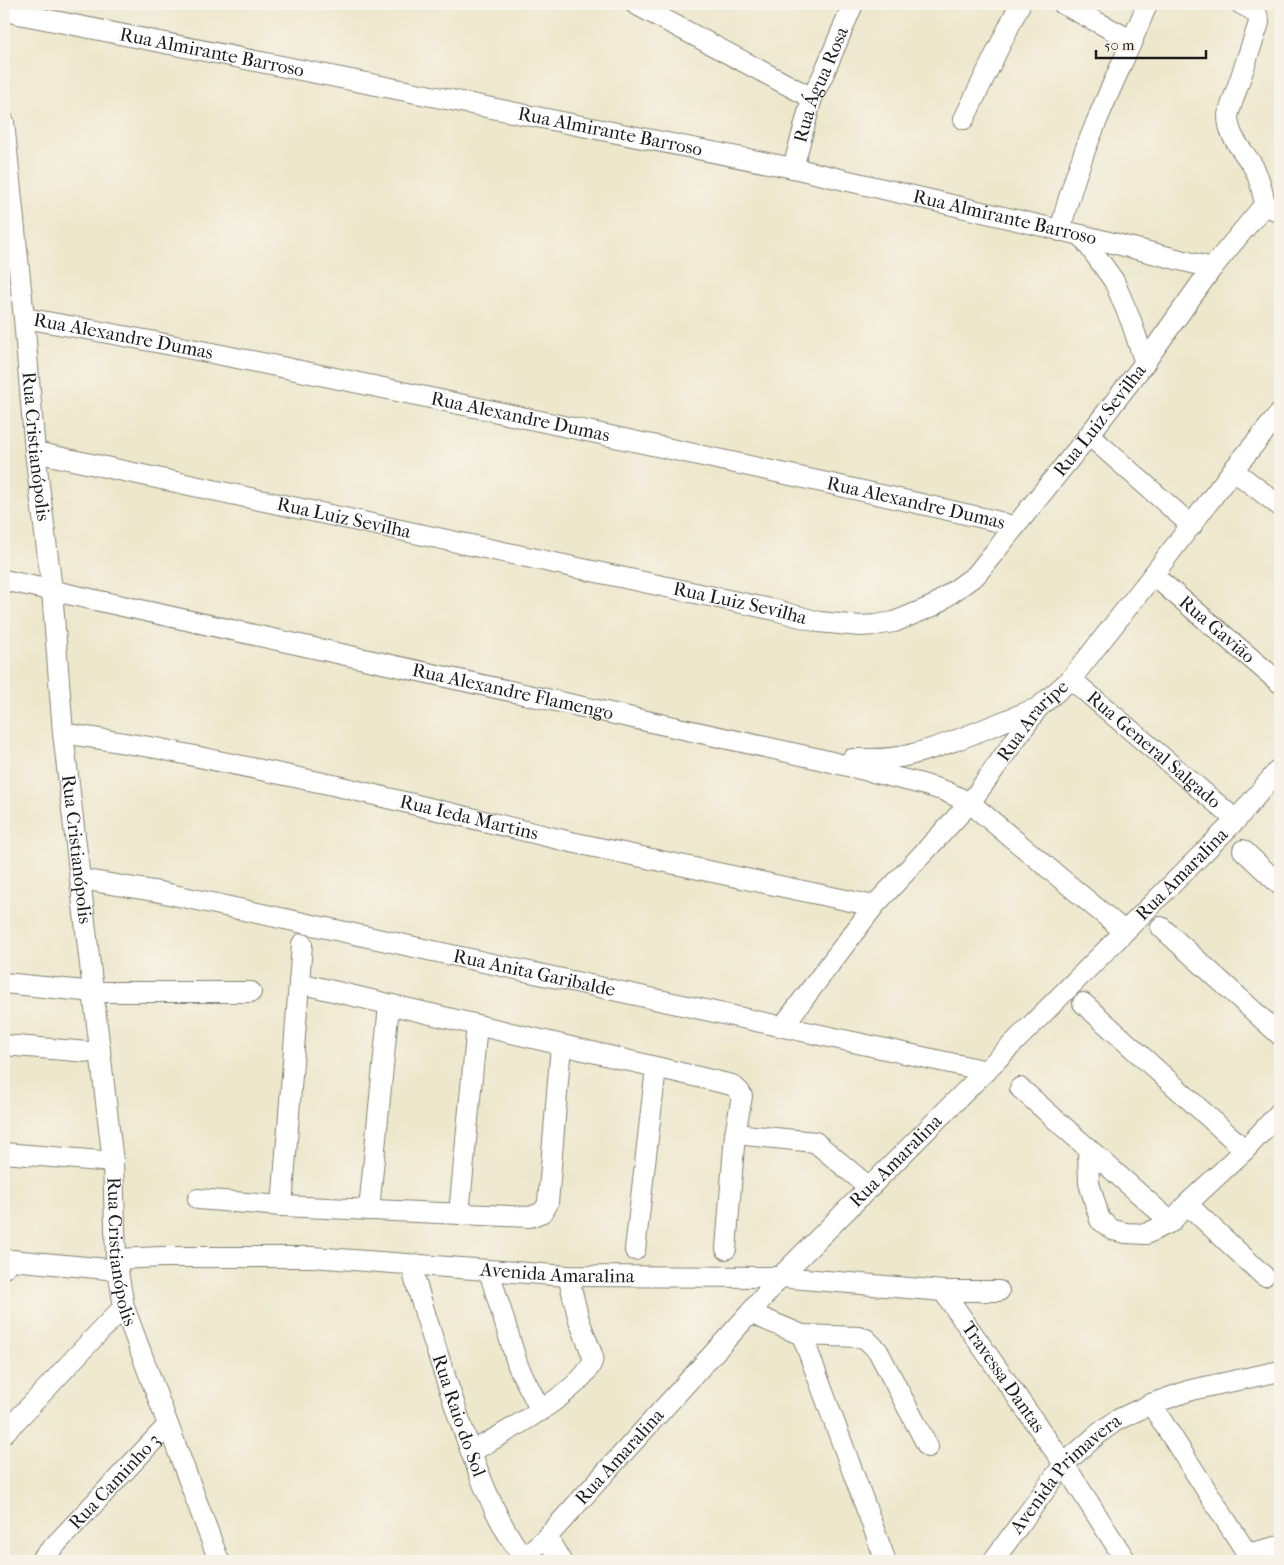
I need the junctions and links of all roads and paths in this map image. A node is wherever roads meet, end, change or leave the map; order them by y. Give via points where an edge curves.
1 (635, 4) edge
2 (853, 4) edge
3 (1020, 4) edge
4 (1063, 4) edge
5 (1147, 4) edge
6 (1241, 4) edge
7 (4, 12) edge
8 (1133, 41) junction
9 (812, 98) junction
10 (964, 119) dead end
11 (4, 122) edge
12 (793, 168) junction
13 (1272, 209) edge
14 (1060, 231) junction
15 (1081, 235) junction
16 (1212, 268) junction
17 (24, 318) junction
18 (1145, 363) junction
19 (1280, 413) edge
20 (1089, 435) junction
21 (35, 452) junction
22 (1233, 470) junction
23 (1280, 506) edge
24 (1192, 526) junction
25 (1015, 527) junction
26 (1153, 575) junction
27 (4, 580) edge
28 (52, 590) junction
29 (1070, 679) junction
30 (1280, 683) edge
31 (1038, 708) junction
32 (63, 733) junction
33 (815, 758) junction
34 (1280, 768) edge
35 (970, 803) junction
36 (1236, 820) junction
37 (1243, 850) dead end
38 (80, 879) junction
39 (1280, 885) edge
40 (874, 906) junction
41 (1161, 927) dead end
42 (1124, 931) junction
43 (302, 944) dead end
44 (4, 983) edge
45 (299, 984) junction
46 (94, 992) junction
47 (251, 992) dead end
48 (1083, 1003) dead end
49 (389, 1005) junction
50 (477, 1025) junction
51 (783, 1026) junction
52 (1280, 1034) edge
53 (4, 1045) edge
54 (561, 1045) junction
55 (100, 1053) junction
56 (656, 1068) junction
57 (987, 1071) junction
58 (1020, 1088) dead end
59 (1276, 1124) edge
60 (735, 1134) junction
61 (1088, 1150) junction
62 (1245, 1150) junction
63 (4, 1153) edge
64 (113, 1162) junction
65 (870, 1188) junction
66 (198, 1199) dead end
67 (1187, 1204) junction
68 (282, 1206) junction
69 (368, 1210) junction
70 (459, 1214) junction
71 (1171, 1222) junction
72 (726, 1249) dead end
73 (635, 1250) dead end
74 (117, 1264) junction
75 (411, 1265) junction
76 (4, 1268) edge
77 (489, 1271) junction
78 (568, 1276) junction
79 (780, 1276) junction
80 (1264, 1276) dead end
81 (943, 1291) junction
82 (999, 1291) dead end
83 (124, 1307) junction
84 (750, 1313) junction
85 (802, 1335) junction
86 (1280, 1371) edge
87 (1151, 1404) junction
88 (541, 1411) junction
89 (168, 1425) junction
90 (4, 1432) edge
91 (928, 1447) dead end
92 (471, 1452) junction
93 (1064, 1464) junction
94 (547, 1536) junction
95 (1280, 1546) edge
96 (1249, 1557) edge
97 (215, 1559) edge
98 (521, 1559) edge
99 (885, 1559) dead end
100 (40, 1561) edge
101 (561, 1561) edge
102 (993, 1561) edge
103 (1126, 1561) edge

1 - 9 street
2 - 9 street, Rua Água Rosa
3 - 10 street
4 - 8 street
5 - 8 street
6 - 13 street via 1256,12 1259,23 1228,115 1228,124
7 - 12 street, Rua Almirante Barroso
8 - 14 street via 1078,166
9 - 12 street, Rua Água Rosa
11 - 17 street, Rua Cristianópolis
12 - 14 street, Rua Almirante Barroso
13 - 16 street, Rua Luiz Sevilha
14 - 15 street, Rua Almirante Barroso
15 - 16 street, Rua Almirante Barroso
15 - 18 street via 1114,281
16 - 18 street, Rua Luiz Sevilha
17 - 21 street, Rua Cristianópolis
17 - 25 street, Rua Alexandre Dumas via 352,381 778,471
18 - 20 street, Rua Luiz Sevilha
19 - 22 street, Rua Araripe
20 - 24 street
20 - 25 street, Rua Luiz Sevilha
21 - 25 street, Rua Luiz Sevilha via 819,622 860,626 894,622 933,606 976,575
21 - 28 street, Rua Cristianópolis
22 - 23 street
22 - 24 street, Rua Araripe
24 - 26 street, Rua Araripe
26 - 29 street, Rua Araripe
26 - 30 street, Rua Gavião
27 - 28 street, Rua Alexandre Flamengo
28 - 32 street, Rua Cristianópolis
28 - 33 street, Rua Alexandre Flamengo
29 - 31 street, Rua Araripe
29 - 36 street, Rua General Salgado
31 - 33 street via 907,756
31 - 35 street, Rua Araripe
32 - 38 street, Rua Cristianópolis
32 - 40 street, Rua Ieda Martins via 250,768 562,840
33 - 35 street, Rua Alexandre Flamengo via 922,784
34 - 36 street, Rua Amaralina
35 - 40 street, Rua Araripe
35 - 42 street, Rua Alexandre Flamengo
36 - 42 street, Rua Amaralina
37 - 39 street
38 - 46 street, Rua Cristianópolis
38 - 51 street, Rua Anita Garibalde via 170,894
40 - 51 street, Rua Araripe
41 - 52 street
42 - 57 street, Rua Amaralina
43 - 45 street
44 - 46 street
45 - 49 street
45 - 68 street
46 - 47 street
46 - 55 street, Rua Cristianópolis
48 - 62 street
49 - 50 street
49 - 69 street
50 - 54 street
50 - 70 street
51 - 57 street, Rua Anita Garibalde
53 - 55 street
54 - 56 street
54 - 70 street via 548,1202 543,1212 530,1218
55 - 64 street, Rua Cristianópolis
56 - 60 street via 732,1085 742,1096
56 - 73 street
57 - 65 street, Rua Amaralina
58 - 61 street
59 - 62 street
60 - 65 street via 815,1142
60 - 72 street
61 - 71 street
61 - 71 street via 1089,1183 1100,1220 1113,1230 1146,1234
62 - 67 street
63 - 64 street
64 - 74 street, Rua Cristianópolis
65 - 79 street, Rua Amaralina
66 - 68 street
67 - 71 street
67 - 80 street
68 - 69 street
69 - 70 street
74 - 75 street, Avenida Amaralina via 162,1257 312,1257
74 - 76 street, Avenida Amaralina via 11,1260
74 - 83 street, Rua Cristianópolis
75 - 77 street, Avenida Amaralina
75 - 92 street, Rua Raio do Sol
77 - 78 street, Avenida Amaralina
77 - 88 street via 518,1366
78 - 79 street, Avenida Amaralina
78 - 88 street via 592,1362 557,1400
79 - 81 street, Avenida Amaralina
79 - 84 street, Rua Amaralina
81 - 82 street, Avenida Amaralina
81 - 93 street, Travessa Dantas
83 - 89 street, Rua Cristianópolis
83 - 90 street
84 - 85 street
84 - 94 street, Rua Amaralina
85 - 91 street via 850,1335 866,1339 878,1351
85 - 99 street
86 - 87 street, Avenida Primavera via 1191,1390
87 - 93 street, Avenida Primavera via 1117,1420
87 - 96 street
88 - 92 street
89 - 97 street, Rua Cristianópolis
89 - 100 street, Rua Caminho 3
92 - 98 street, Rua Raio do Sol
93 - 102 street, Avenida Primavera
93 - 103 street, Travessa Dantas
94 - 98 street, Rua Amaralina
94 - 101 street
95 - 96 street

